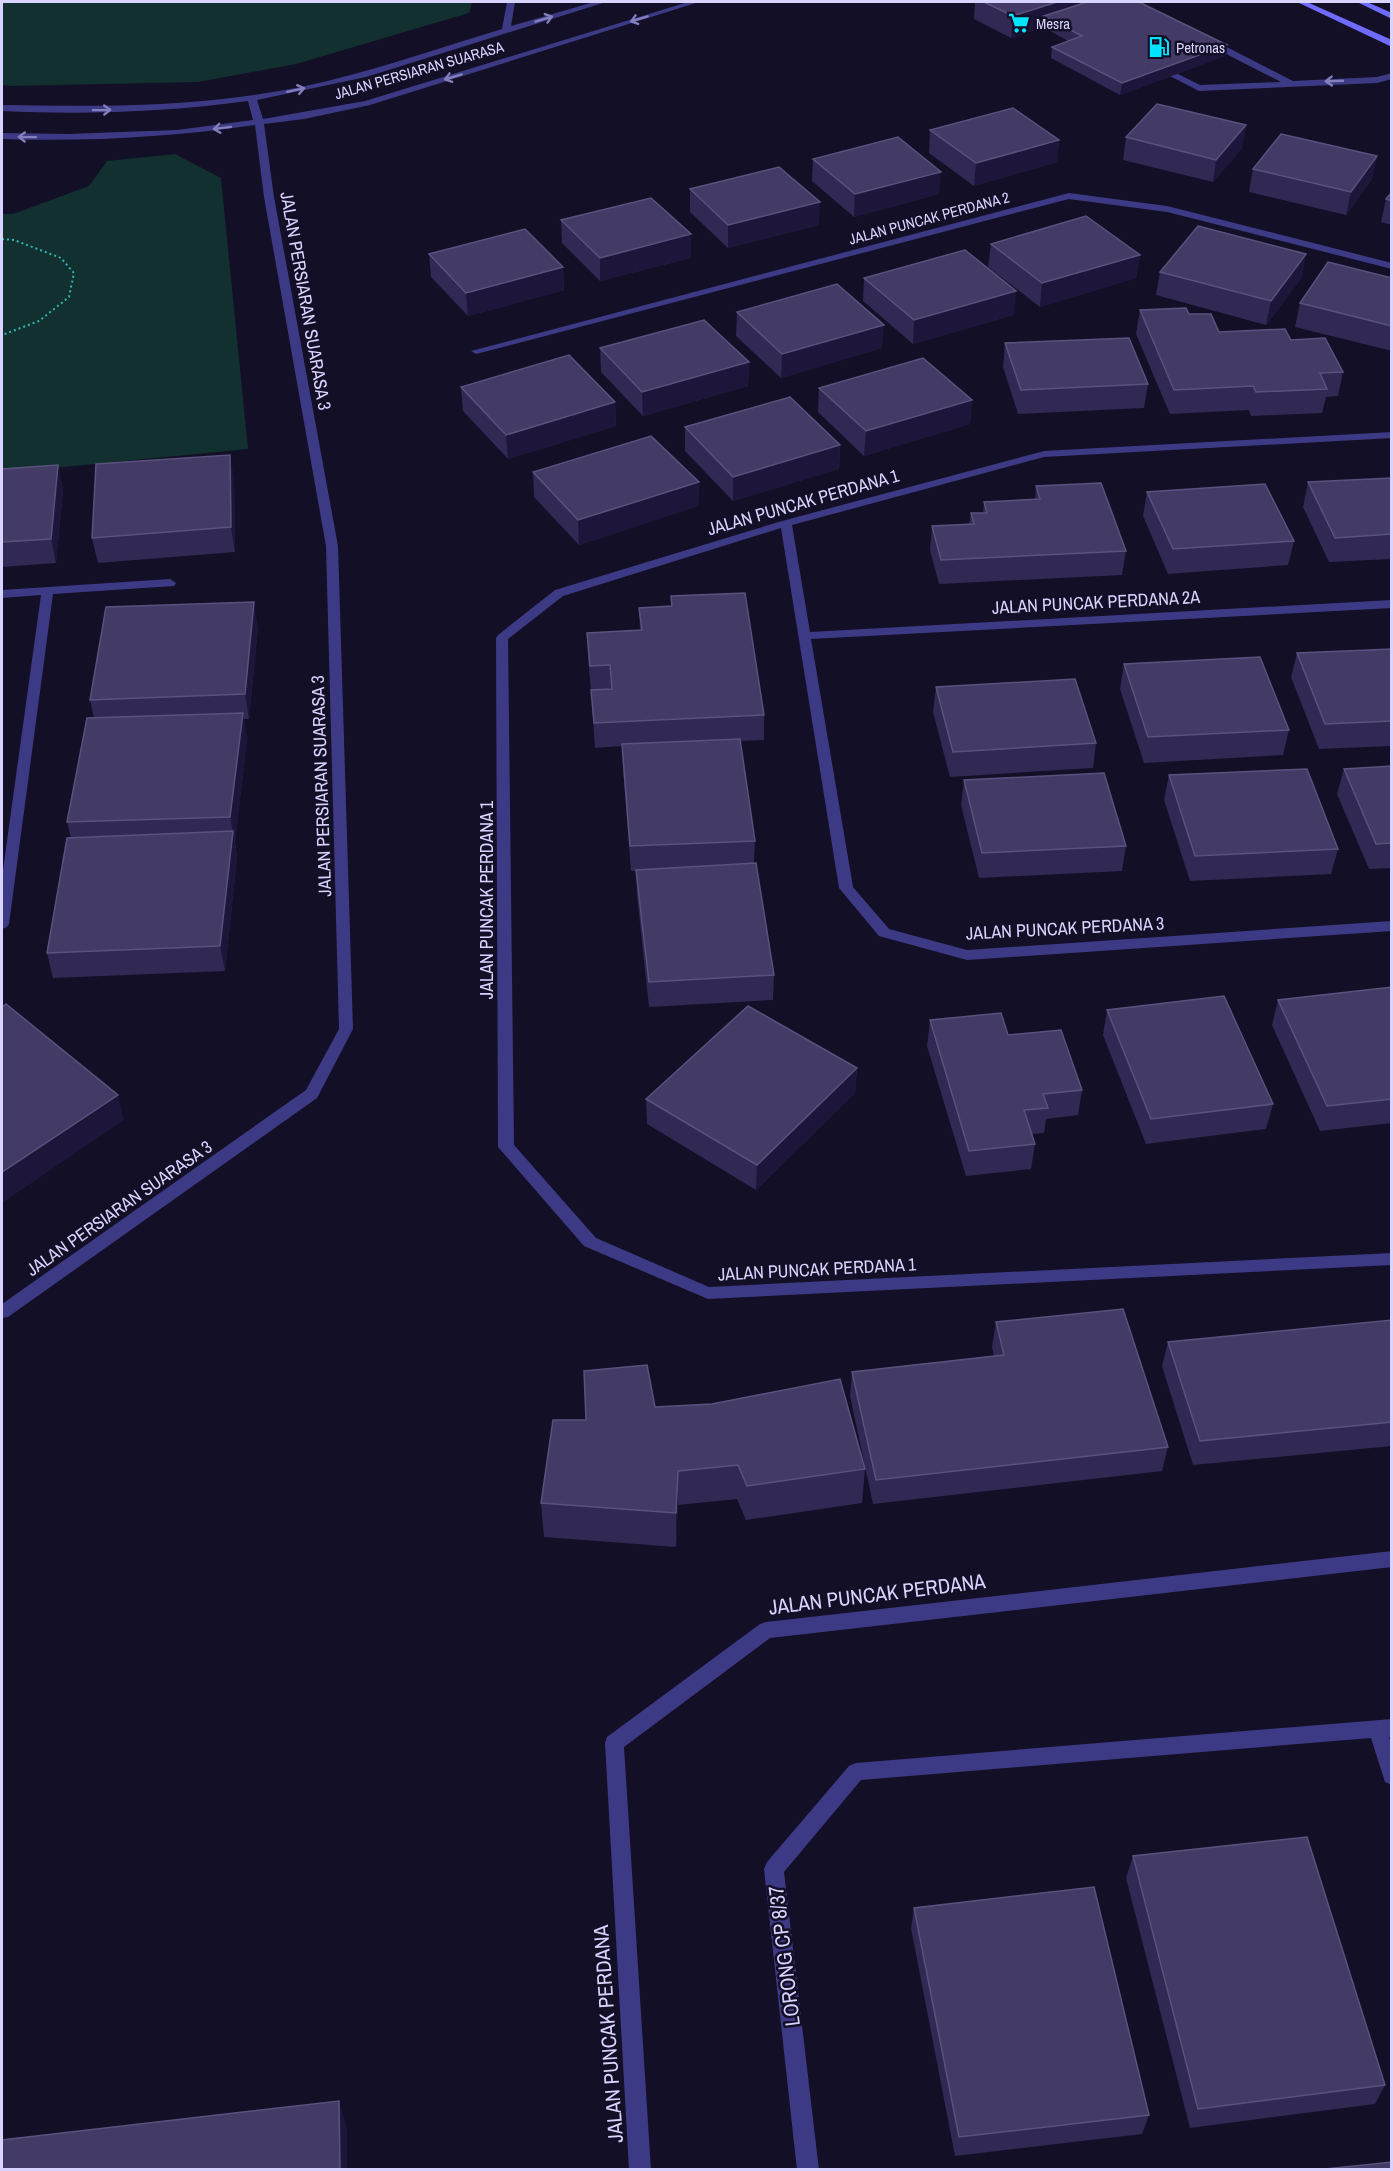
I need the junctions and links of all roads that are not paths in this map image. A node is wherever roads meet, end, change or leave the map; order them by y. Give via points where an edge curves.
1 (511, 2) edge
2 (602, 2) edge
3 (695, 2) edge
4 (1301, 2) edge
5 (1361, 2) edge
6 (1392, 16) edge
7 (506, 31) junction
8 (1197, 36) edge
9 (1392, 44) edge
10 (1173, 75) edge
11 (1392, 76) edge
12 (1289, 83) junction
13 (252, 98) junction
14 (2, 108) edge
15 (259, 123) junction
16 (2, 136) edge
17 (1392, 266) edge
18 (476, 351) dead end
19 (1392, 435) edge
20 (786, 523) junction
21 (170, 583) dead end
22 (47, 592) junction
23 (2, 594) edge
24 (1392, 604) edge
25 (803, 636) junction
26 (2, 924) edge
27 (1392, 926) edge
28 (1392, 1259) edge
29 (2, 1312) edge
30 (1392, 1559) edge
31 (1384, 1728) edge
32 (1392, 1776) edge
33 (640, 2169) edge
34 (808, 2169) edge

1 - 7 street
7 -> 2 street, JALAN PERSIARAN SUARASA
3 -> 15 street, JALAN PERSIARAN SUARASA via 367,103
4 - 9 main road
5 - 6 main road
13 -> 7 street, JALAN PERSIARAN SUARASA via 342,80
8 - 12 street
10 - 12 street via 1199,88
11 -> 12 street
14 -> 13 street, JALAN PERSIARAN SUARASA via 123,109
13 - 15 street, JALAN PERSIARAN SUARASA 3
15 -> 16 street, JALAN PERSIARAN SUARASA via 119,136
15 - 29 street, JALAN PERSIARAN SUARASA 3 via 268,197 332,546 346,1029 312,1094
17 - 18 street, JALAN PUNCAK PERDANA 2 via 1167,209 1069,196
19 - 20 street, JALAN PUNCAK PERDANA 1 via 1044,454
20 - 25 street, JALAN PUNCAK PERDANA 3
20 - 28 street, JALAN PUNCAK PERDANA 1 via 559,593 502,638 507,1147 590,1242 708,1293
21 - 22 street
22 - 23 street
22 - 26 street
24 - 25 street, JALAN PUNCAK PERDANA 2A
25 - 27 street, JALAN PUNCAK PERDANA 3 via 846,888 884,933 968,955
30 - 33 street, JALAN PUNCAK PERDANA via 765,1630 614,1743
31 - 32 street
31 - 34 street, LORONG CP 8/37 via 856,1772 774,1869

